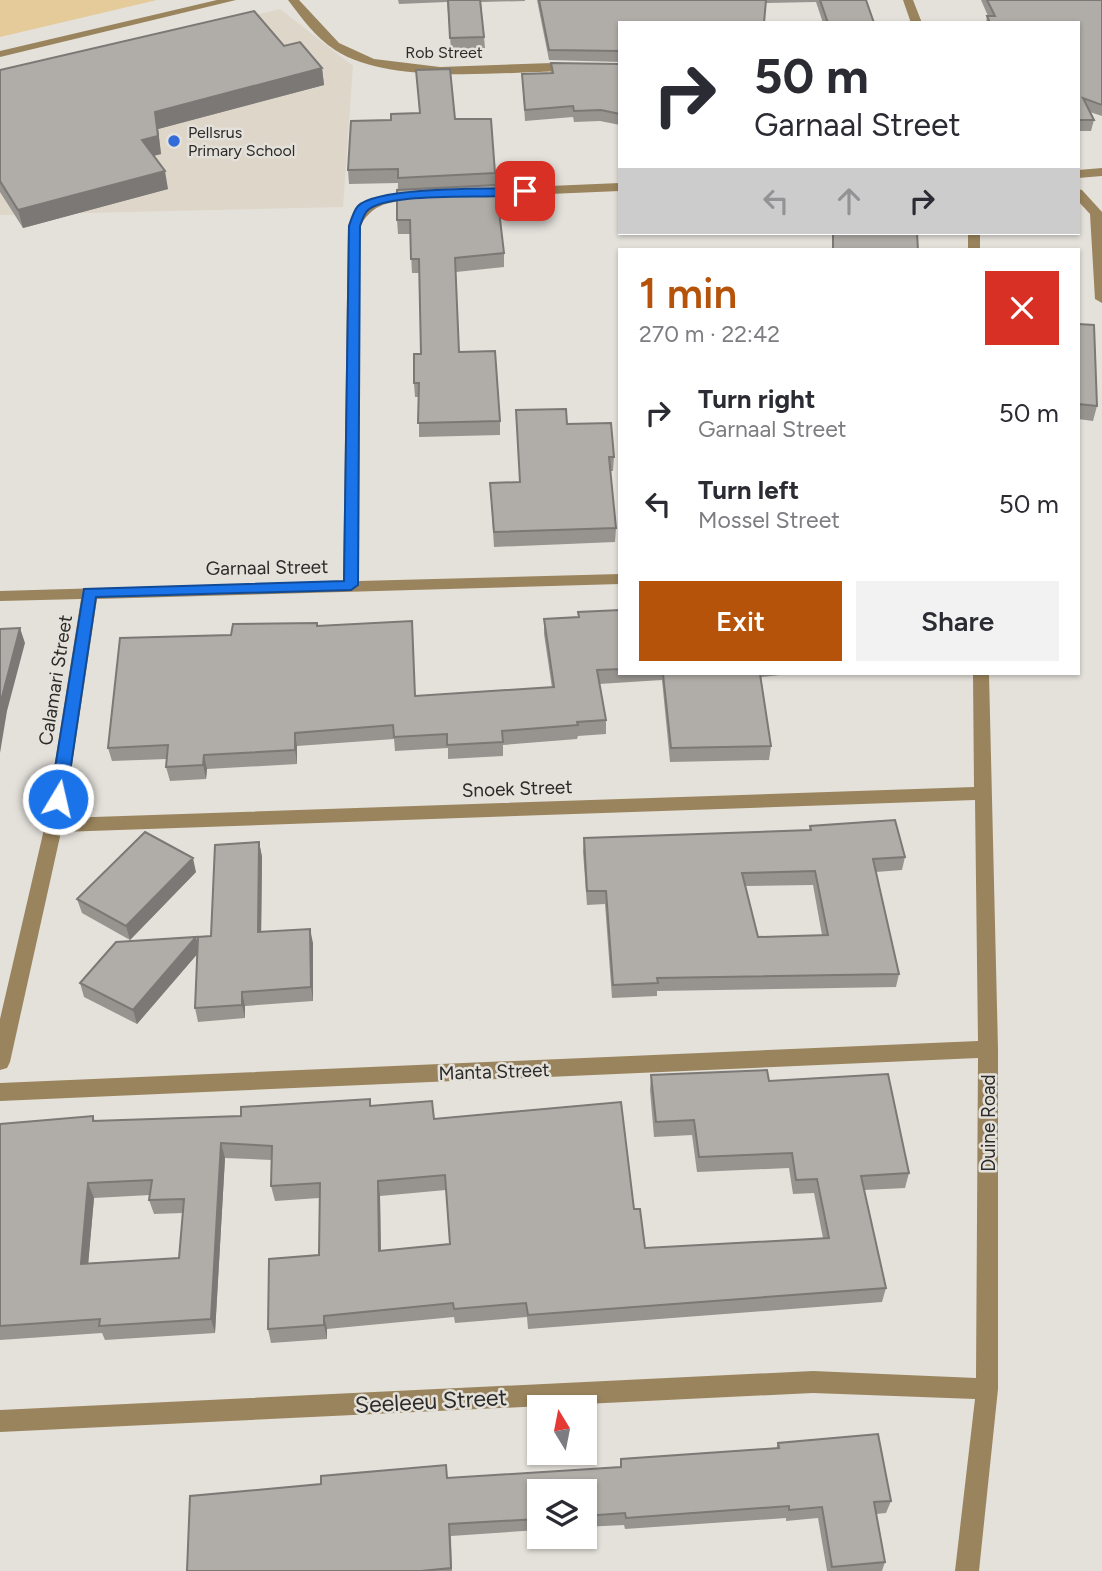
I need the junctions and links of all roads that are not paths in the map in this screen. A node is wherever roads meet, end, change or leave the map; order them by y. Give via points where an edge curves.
1 (232, 0) edge
2 (293, 0) edge
3 (908, 0) edge
4 (916, 21) edge
5 (0, 54) edge
6 (618, 69) edge
7 (1102, 172) edge
8 (1080, 174) edge
9 (618, 187) edge
10 (456, 194) edge
11 (430, 195) edge
12 (1080, 195) edge
13 (1099, 214) edge
14 (1102, 299) edge
15 (618, 579) edge
16 (351, 585) junction
17 (90, 592) junction
18 (0, 596) edge
19 (981, 675) edge
20 (982, 793) junction
21 (54, 825) junction
22 (988, 1049) junction
23 (0, 1062) edge
24 (0, 1092) edge
25 (987, 1389) junction
26 (0, 1421) edge
27 (967, 1571) edge

1 - 5 street
2 - 6 street, Rob Street via 340,49 401,69
3 - 4 street
7 - 8 street
9 - 10 street
11 - 16 street via 379,200 363,208 354,226
12 - 13 street
13 - 14 street
15 - 16 street, Garnaal Street
16 - 17 street, Garnaal Street
17 - 18 street, Garnaal Street
17 - 21 street, Calamari Street
19 - 20 street, Duine Road
20 - 21 street, Snoek Street
20 - 22 street, Duine Road
21 - 23 street, Calamari Street
22 - 24 street, Manta Street
22 - 25 street, Duine Road
25 - 26 street, Seeleeu Street via 813,1382
25 - 27 street, Duine Road

